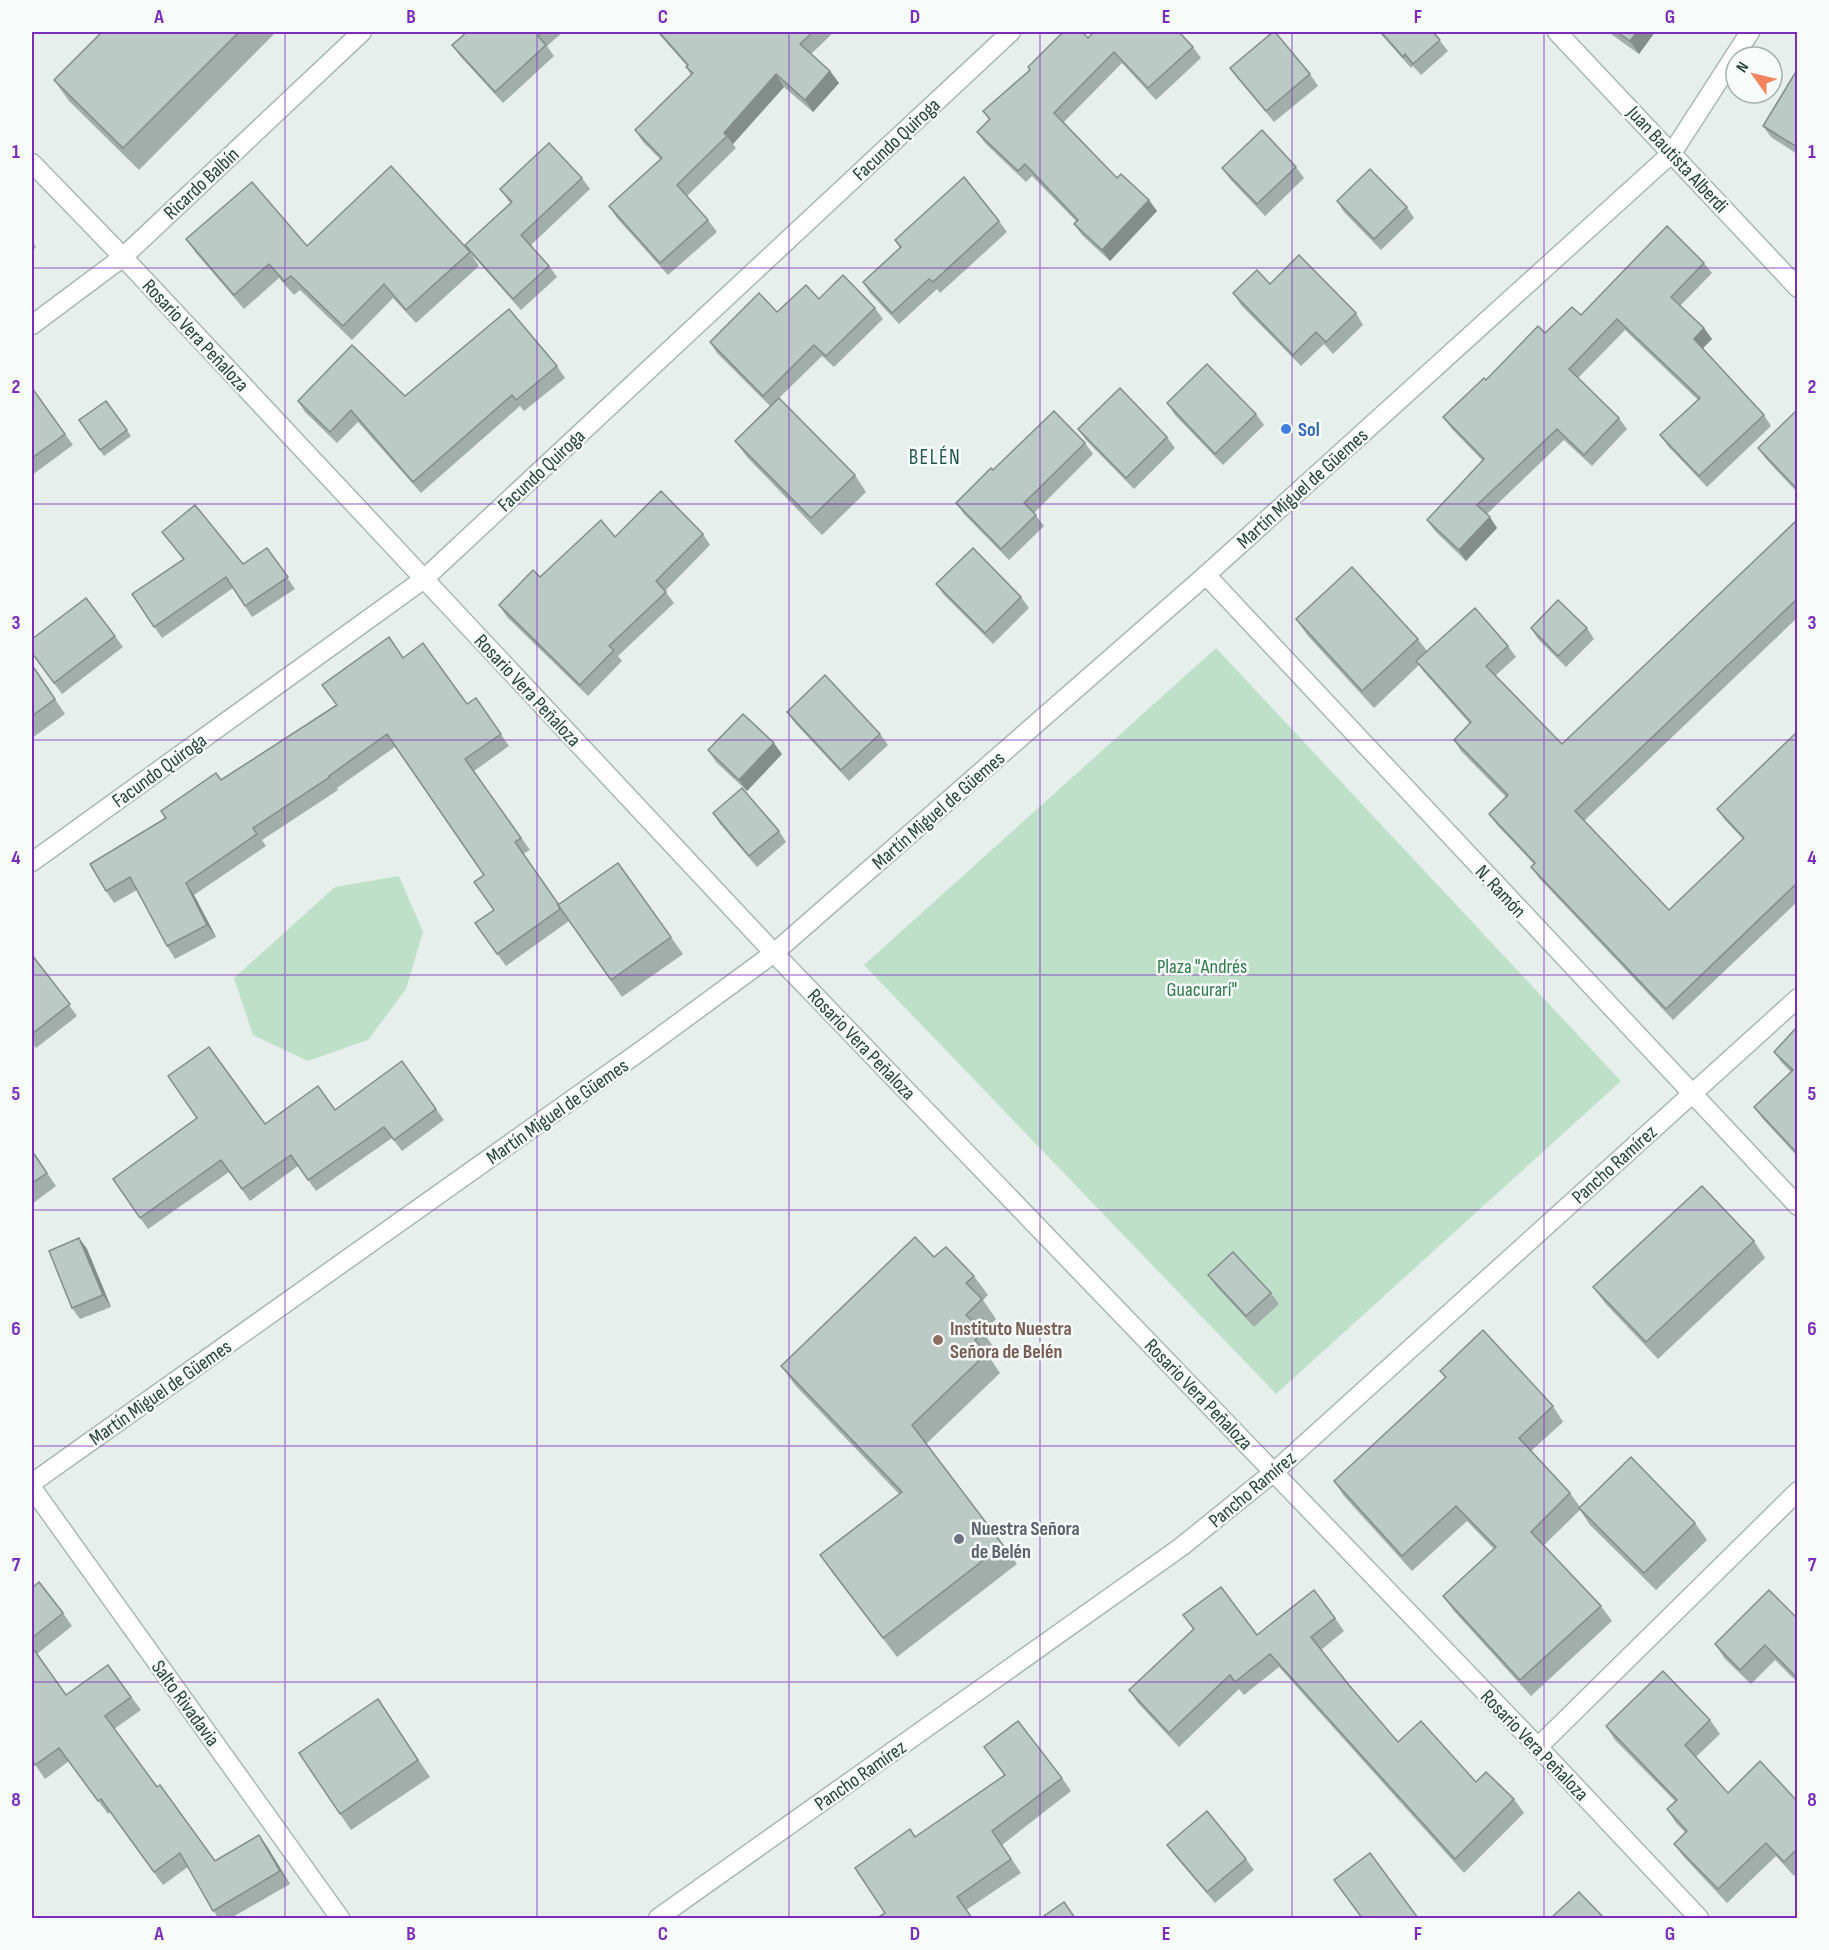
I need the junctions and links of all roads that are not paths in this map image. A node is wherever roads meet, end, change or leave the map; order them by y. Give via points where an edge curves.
1 (362, 32) edge
2 (1011, 32) edge
3 (1557, 32) edge
4 (1750, 32) edge
5 (1672, 153) junction
6 (32, 163) edge
7 (123, 257) junction
8 (1797, 288) edge
9 (32, 325) edge
10 (1206, 575) junction
11 (424, 579) junction
12 (32, 862) edge
13 (774, 953) junction
14 (1797, 998) edge
15 (1692, 1094) junction
16 (1797, 1206) edge
17 (1274, 1472) junction
18 (32, 1483) edge
19 (32, 1488) edge
20 (1797, 1491) edge
21 (1538, 1747) junction
22 (340, 1918) edge
23 (658, 1918) edge
24 (1699, 1918) edge

1 - 7 street, Ricardo Balbín
2 - 11 street, Facundo Quiroga
3 - 5 street, Juan Bautista Alberdi
4 - 5 street, Martín Miguel de Güemes
5 - 8 street, Juan Bautista Alberdi
5 - 10 street, Martín Miguel de Güemes
6 - 7 street, Rosario Vera Peñaloza
7 - 9 street, Ricardo Balbín
7 - 11 street, Rosario Vera Peñaloza
10 - 13 street, Martín Miguel de Güemes
10 - 15 street, N. Ramón
11 - 12 street, Facundo Quiroga
11 - 13 street, Rosario Vera Peñaloza
13 - 17 street, Rosario Vera Peñaloza
13 - 18 street, Martín Miguel de Güemes
14 - 15 street, Pancho Ramírez
15 - 16 street, N. Ramón
15 - 17 street, Pancho Ramírez
17 - 21 street, Rosario Vera Peñaloza
17 - 23 street, Pancho Ramírez via 1181,1547
19 - 22 street, Salto Rivadavia
20 - 21 street
21 - 24 street, Rosario Vera Peñaloza

